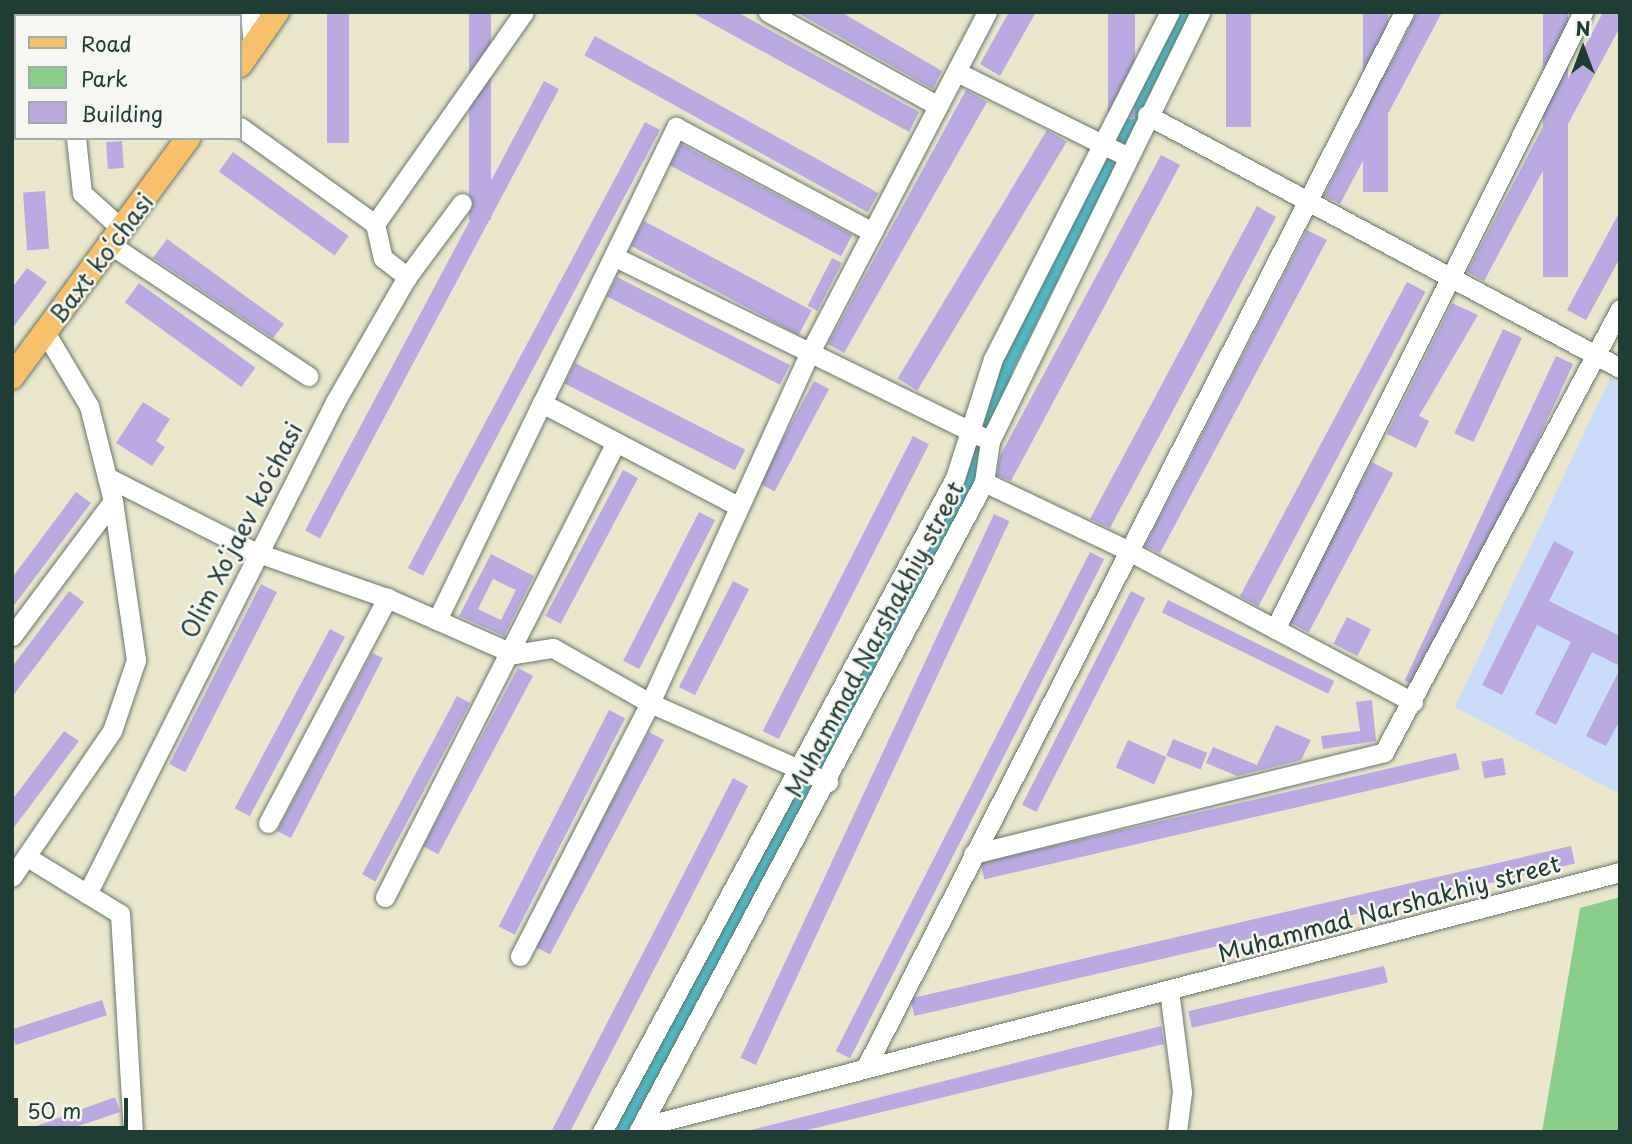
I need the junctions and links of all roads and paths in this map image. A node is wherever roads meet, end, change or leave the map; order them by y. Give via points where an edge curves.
1 (250, 12) edge
2 (276, 12) edge
3 (524, 12) edge
4 (768, 12) edge
5 (987, 12) edge
6 (1170, 12) edge
7 (1200, 12) edge
8 (1404, 12) edge
9 (1583, 12) edge
10 (246, 55) edge
11 (959, 72) junction
12 (938, 106) junction
13 (1147, 116) junction
14 (242, 128) edge
15 (76, 140) edge
16 (187, 140) edge
17 (1101, 143) junction
18 (1128, 157) junction
19 (1306, 200) junction
20 (462, 203) dead end
21 (375, 224) junction
22 (873, 232) junction
23 (117, 237) junction
24 (615, 257) junction
25 (407, 277) junction
26 (1450, 277) junction
27 (1620, 309) edge
28 (46, 332) junction
29 (809, 354) junction
30 (1597, 355) junction
31 (1620, 368) edge
32 (308, 376) dead end
33 (12, 377) edge
34 (542, 403) junction
35 (971, 432) junction
36 (990, 441) junction
37 (616, 442) junction
38 (107, 477) junction
39 (984, 482) junction
40 (113, 501) junction
41 (736, 505) junction
42 (1127, 550) junction
43 (256, 552) junction
44 (387, 598) junction
45 (437, 620) junction
46 (1275, 629) junction
47 (12, 636) edge
48 (513, 654) junction
49 (1413, 702) junction
50 (650, 703) junction
51 (800, 769) junction
52 (828, 782) junction
53 (268, 823) dead end
54 (974, 854) junction
55 (27, 856) junction
56 (1620, 872) edge
57 (12, 877) edge
58 (87, 894) junction
59 (385, 897) dead end
60 (520, 956) dead end
61 (1169, 990) junction
62 (866, 1067) junction
63 (640, 1129) edge
64 (131, 1131) edge
65 (602, 1132) edge
66 (1177, 1132) edge

1 - 10 street
2 - 10 main road
3 - 21 street
4 - 12 street
5 - 11 street
6 - 17 street
7 - 13 street, Muhammad Narshakhiy street
8 - 19 street
9 - 26 street
11 - 12 street
11 - 17 street
12 - 22 street
13 - 18 street, Muhammad Narshakhiy street
13 - 19 street
14 - 21 street
15 - 23 street via 82,193
16 - 23 main road, Baxt koʻchasi
17 - 18 street
17 - 35 street via 993,359
18 - 36 street, Muhammad Narshakhiy street
19 - 26 street
19 - 42 street
20 - 25 street, Olim Xoʻjaev ko'chasi
21 - 25 street via 383,258
22 - 24 street via 677,127
22 - 29 street
23 - 28 main road, Baxt koʻchasi
23 - 32 street
24 - 29 street
24 - 34 street
25 - 43 street, Olim Xoʻjaev ko'chasi
26 - 30 street
26 - 46 street
27 - 30 street
28 - 33 main road, Baxt koʻchasi
28 - 38 street via 89,406
29 - 35 street
29 - 41 street
30 - 31 street
30 - 49 street
34 - 37 street
34 - 45 street
35 - 36 street
35 - 51 street via 955,478
36 - 39 street, Muhammad Narshakhiy street
37 - 41 street
37 - 48 street
38 - 40 street
38 - 43 street
39 - 42 street
39 - 52 street, Muhammad Narshakhiy street
40 - 47 street
40 - 55 street via 136,660 112,731
41 - 50 street
42 - 46 street
42 - 54 street
43 - 44 street
43 - 58 street, Olim Xoʻjaev ko'chasi
44 - 45 street
44 - 53 street
45 - 48 street
46 - 49 street
48 - 50 street via 553,648
48 - 59 street
49 - 54 street via 1384,752
50 - 51 street
50 - 60 street
51 - 52 street
51 - 65 street
52 - 63 street, Muhammad Narshakhiy street
54 - 62 street
55 - 57 street
55 - 58 street
56 - 61 street, Muhammad Narshakhiy street
58 - 64 street via 120,914
61 - 62 street, Muhammad Narshakhiy street
61 - 66 street via 1182,1091
62 - 63 street, Muhammad Narshakhiy street

